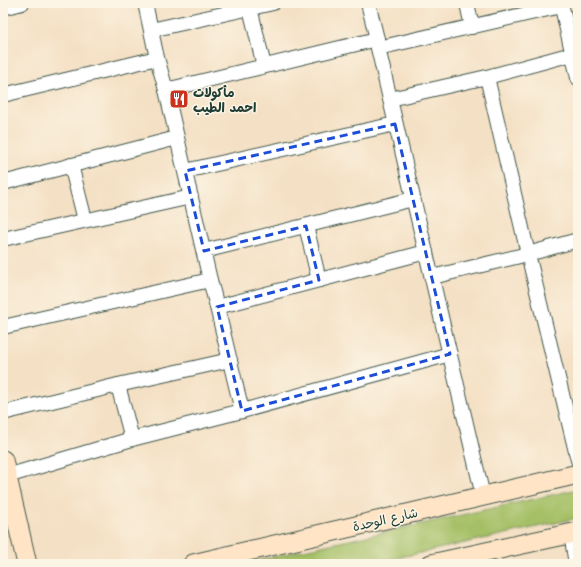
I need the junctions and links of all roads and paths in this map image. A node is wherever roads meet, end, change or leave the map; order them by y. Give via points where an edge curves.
1 (22, 3) edge
2 (145, 3) edge
3 (273, 3) edge
4 (368, 3) edge
5 (467, 3) edge
6 (561, 4) edge
7 (3, 8) edge
8 (250, 8) junction
9 (472, 27) junction
10 (151, 30) junction
11 (378, 44) junction
12 (572, 54) junction
13 (157, 58) junction
14 (264, 66) junction
15 (487, 77) junction
16 (578, 78) edge
17 (166, 90) junction
18 (3, 95) edge
19 (390, 99) junction
20 (395, 124) junction
21 (177, 138) junction
22 (71, 165) junction
23 (185, 171) junction
24 (3, 183) edge
25 (191, 197) junction
26 (413, 199) junction
27 (85, 220) junction
28 (306, 226) junction
29 (3, 239) edge
30 (578, 240) edge
31 (204, 251) junction
32 (426, 252) junction
33 (528, 254) junction
34 (432, 277) junction
35 (210, 280) junction
36 (319, 280) junction
37 (217, 307) junction
38 (3, 327) edge
39 (450, 354) junction
40 (230, 360) junction
41 (118, 386) junction
42 (242, 411) junction
43 (3, 414) edge
44 (132, 439) junction
45 (578, 460) edge
46 (5, 468) edge
47 (578, 474) edge
48 (483, 496) junction
49 (575, 533) edge
50 (460, 561) edge
51 (27, 564) edge
52 (192, 564) edge
53 (431, 564) edge
54 (576, 564) edge

1 - 7 street
2 - 10 street
3 - 8 street
4 - 11 street
5 - 9 street
6 - 9 street
6 - 12 street
8 - 10 street
8 - 14 street
9 - 11 street
10 - 13 street
11 - 14 street
11 - 19 street
12 - 15 street
12 - 16 street
13 - 17 street
13 - 18 street
14 - 17 street
15 - 19 street
15 - 33 street
17 - 21 street
19 - 20 street
20 - 23 street
20 - 26 street
21 - 22 street
21 - 23 street
22 - 24 street
22 - 27 street
23 - 25 street
25 - 27 street
25 - 31 street
26 - 28 street
26 - 32 street
27 - 29 street
28 - 31 street
28 - 36 street
30 - 33 street
31 - 35 street
32 - 34 street
32 - 36 street
33 - 34 street
33 - 45 street
34 - 39 street
35 - 37 street
35 - 38 street
36 - 37 street
37 - 40 street
39 - 42 street
39 - 48 street
40 - 41 street
40 - 42 street
41 - 43 street
41 - 44 street
42 - 44 street
44 - 46 street
46 - 51 street
47 - 48 street, شارع الوحدة
48 - 52 street, شارع الوحدة
49 - 50 street
49 - 54 street
50 - 53 street

